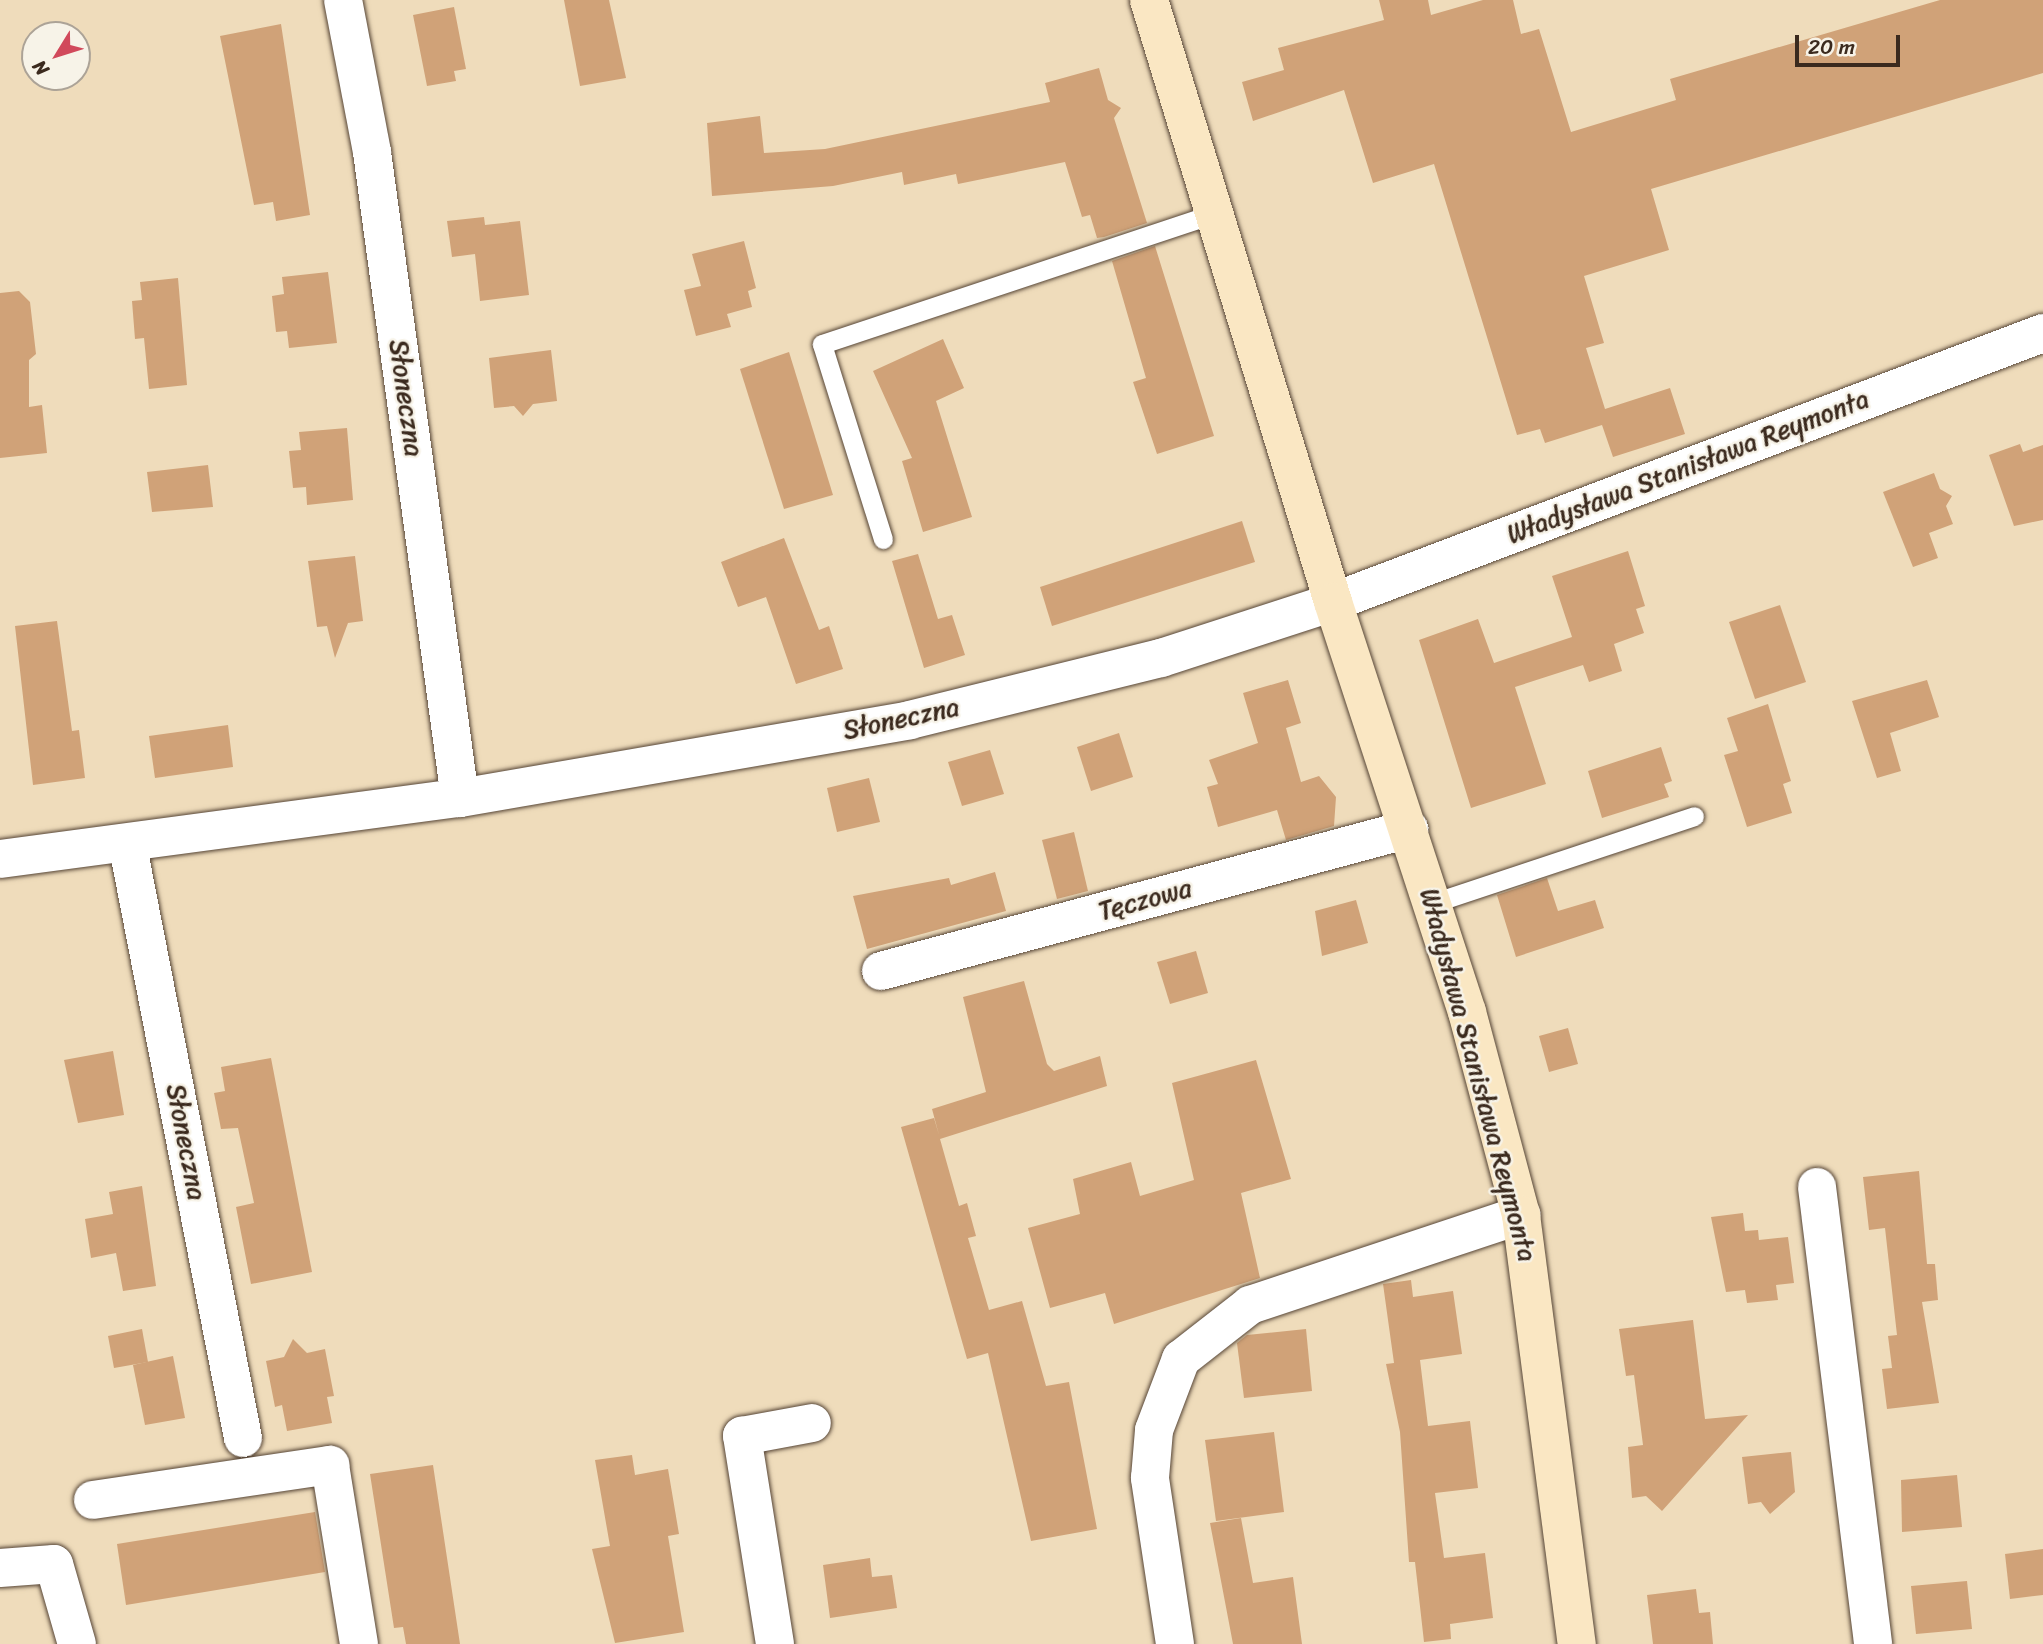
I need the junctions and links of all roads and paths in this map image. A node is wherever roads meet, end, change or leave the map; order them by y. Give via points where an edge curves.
1 (343, 0) edge
2 (1149, 0) edge
3 (1216, 213) junction
4 (2043, 333) edge
5 (883, 539) dead end
6 (1333, 602) junction
7 (460, 798) junction
8 (1694, 816) dead end
9 (1409, 829) junction
10 (128, 847) junction
11 (0, 859) edge
12 (1433, 904) junction
13 (881, 971) dead end
14 (1817, 1187) dead end
15 (1521, 1215) junction
16 (811, 1423) dead end
17 (243, 1438) dead end
18 (93, 1500) dead end
19 (0, 1568) edge
20 (77, 1644) edge
21 (359, 1644) edge
22 (775, 1644) edge
23 (1175, 1644) edge
24 (1577, 1644) edge
25 (1873, 1644) edge

1 - 7 street, Słoneczna via 372,152
2 - 3 street, Władysława Stanisława Reymonta
3 - 5 lane via 822,344
3 - 6 street, Władysława Stanisława Reymonta
4 - 6 street, Władysława Stanisława Reymonta
6 - 7 street, Słoneczna via 1161,658 910,720
6 - 9 street, Władysława Stanisława Reymonta
7 - 10 street, Słoneczna
8 - 12 lane
9 - 12 street, Władysława Stanisława Reymonta
9 - 13 street, Tęczowa
10 - 11 street, Słoneczna
10 - 17 street, Słoneczna
12 - 15 street, Władysława Stanisława Reymonta
14 - 25 street
15 - 23 street via 1250,1305 1181,1359 1154,1430 1150,1478
15 - 24 street, Władysława Stanisława Reymonta
16 - 22 street via 742,1436
18 - 21 street via 330,1465
19 - 20 street via 54,1564

